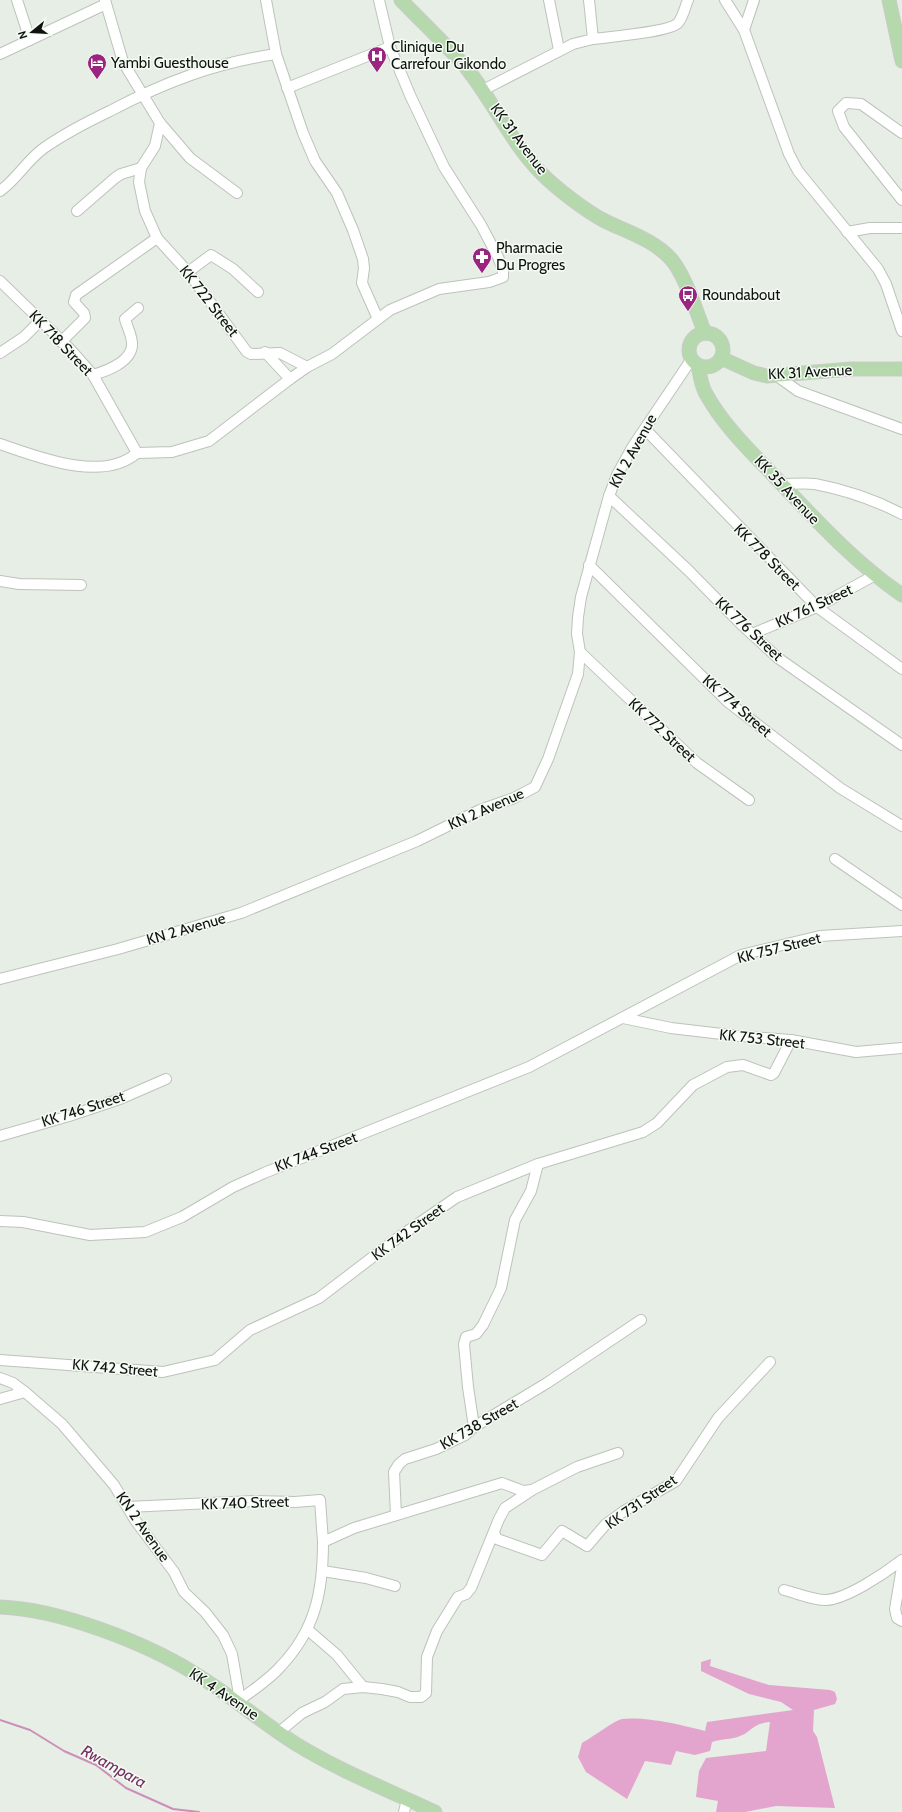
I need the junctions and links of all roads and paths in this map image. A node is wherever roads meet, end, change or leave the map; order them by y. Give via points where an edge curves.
1 (17, 0) edge
2 (266, 0) edge
3 (379, 0) edge
4 (401, 0) edge
5 (549, 0) edge
6 (589, 0) edge
7 (688, 0) edge
8 (725, 0) edge
9 (754, 0) edge
10 (889, 0) edge
11 (105, 2) edge
12 (744, 30) junction
13 (593, 39) junction
14 (30, 40) junction
15 (390, 47) junction
16 (559, 50) junction
17 (0, 54) edge
18 (276, 54) junction
19 (902, 61) edge
20 (287, 88) junction
21 (483, 90) junction
22 (142, 94) junction
23 (160, 123) junction
24 (902, 133) edge
25 (141, 168) junction
26 (0, 191) edge
27 (238, 193) dead end
28 (902, 200) edge
29 (77, 211) dead end
30 (902, 228) edge
31 (847, 232) junction
32 (157, 238) junction
33 (188, 272) junction
34 (0, 281) edge
35 (258, 292) dead end
36 (138, 308) dead end
37 (378, 319) junction
38 (40, 321) junction
39 (902, 331) edge
40 (705, 333) junction
41 (61, 342) junction
42 (266, 352) junction
43 (0, 353) edge
44 (721, 358) junction
45 (695, 363) junction
46 (307, 367) junction
47 (902, 369) edge
48 (93, 375) junction
49 (777, 376) junction
50 (290, 379) junction
51 (645, 429) junction
52 (902, 429) edge
53 (0, 444) edge
54 (137, 453) junction
55 (781, 484) junction
56 (609, 496) junction
57 (902, 514) edge
58 (589, 565) junction
59 (875, 575) junction
60 (0, 581) edge
61 (81, 585) dead end
62 (902, 595) edge
63 (817, 607) junction
64 (752, 634) junction
65 (580, 652) junction
66 (902, 669) edge
67 (902, 745) edge
68 (749, 800) dead end
69 (902, 826) edge
70 (835, 859) dead end
71 (902, 905) edge
72 (902, 931) edge
73 (0, 979) edge
74 (623, 1018) junction
75 (791, 1040) junction
76 (902, 1048) edge
77 (166, 1080) dead end
78 (0, 1136) edge
79 (538, 1164) junction
80 (0, 1221) edge
81 (642, 1320) dead end
82 (0, 1360) edge
83 (770, 1362) dead end
84 (0, 1378) edge
85 (25, 1392) junction
86 (0, 1399) edge
87 (474, 1428) junction
88 (618, 1453) dead end
89 (532, 1490) junction
90 (128, 1508) junction
91 (396, 1515) junction
92 (494, 1533) junction
93 (323, 1542) junction
94 (902, 1560) edge
95 (902, 1566) edge
96 (323, 1571) junction
97 (395, 1586) dead end
98 (784, 1590) dead end
99 (0, 1607) edge
100 (902, 1621) edge
101 (308, 1630) junction
102 (363, 1687) junction
103 (241, 1703) junction
104 (278, 1733) junction
105 (407, 1799) junction
106 (404, 1812) edge
107 (435, 1812) edge

1 - 14 street
2 - 18 street
3 - 15 street
4 - 21 main road, KK 31 Avenue via 467,69
5 - 16 street
6 - 13 street
7 - 13 street via 679,21 674,25 658,30
8 - 12 street
9 - 12 street
10 - 19 main road
11 - 14 street
11 - 22 street via 123,62
12 - 31 street via 789,154 798,172
13 - 16 street
14 - 17 street
15 - 20 street
15 - 37 street via 444,167 481,225 503,270 502,277 489,282 439,289 408,301
16 - 21 street
18 - 20 street
18 - 22 street via 189,75
20 - 37 street via 309,151 337,192 353,230 363,259 362,283
21 - 40 main road, KK 31 Avenue via 542,174 604,220 643,239 671,259
22 - 23 street
22 - 26 street via 81,125 44,148
23 - 25 street, KK 722 Street via 155,146
23 - 27 street via 190,158
24 - 28 street via 861,104 846,103 838,111 844,127
25 - 29 street via 115,178
25 - 32 street, KK 722 Street via 139,182 143,203
30 - 31 street via 870,228
31 - 39 street via 878,269 886,284
32 - 33 street, KK 722 Street
32 - 41 street via 76,295 74,302 84,313 85,318
33 - 35 street via 211,255 233,269
33 - 42 street, KK 722 Street via 247,352
34 - 38 street, KK 718 Street
36 - 48 street via 125,319 131,336 130,353 120,364
37 - 46 street via 332,354
38 - 41 street, KK 718 Street
38 - 43 street via 24,337
40 - 44 main road via 714,334 720,340 723,349
40 - 45 main road via 696,336 690,342 688,351
41 - 48 street, KK 718 Street
42 - 46 street, KK 722 Street via 280,353
42 - 50 street
44 - 45 main road via 712,367
44 - 49 main road, KK 31 Avenue via 759,374
45 - 51 street, KN 2 Avenue
45 - 55 main road, KK 35 Avenue via 702,385 713,405
46 - 50 street
47 - 49 main road, KK 31 Avenue via 851,369
48 - 54 street, KK 718 Street
49 - 52 street via 798,391
50 - 54 street via 209,441 172,452
51 - 56 street, KN 2 Avenue via 617,475
51 - 63 street, KK 778 Street
53 - 54 street via 47,460 72,465 106,466 121,462
55 - 57 street via 814,484 875,501
55 - 59 main road, KK 35 Avenue via 821,527
56 - 58 street, KN 2 Avenue
56 - 64 street, KK 776 Street
58 - 65 street, KN 2 Avenue via 578,617
58 - 69 street, KK 774 Street via 728,702 840,788
59 - 62 main road, KK 35 Avenue
59 - 63 street, KK 761 Street
60 - 61 street via 19,584
63 - 64 street, KK 761 Street
63 - 66 street, KK 778 Street
64 - 67 street, KK 776 Street via 778,658
65 - 68 street, KK 772 Street via 697,763
65 - 73 street, KN 2 Avenue via 573,692 548,760 535,787 514,798 480,810 417,842 241,913 118,949
70 - 71 street
72 - 74 street, KK 757 Street via 820,936 741,955
74 - 75 street, KK 753 Street via 671,1028
74 - 80 street, KK 744 Street via 529,1068 264,1173 233,1187 182,1217 145,1232 90,1235 23,1222
75 - 76 street, KK 753 Street via 856,1052
75 - 79 street, KK 742 Street via 771,1075 743,1066 727,1067 693,1085 656,1123 643,1132
77 - 78 street, KK 746 Street via 120,1099
79 - 82 street, KK 742 Street via 456,1197 319,1298 250,1330 215,1360 163,1372
79 - 87 street via 531,1191 515,1220 501,1288 483,1325 476,1334 466,1337 464,1344
81 - 87 street, KK 738 Street
83 - 92 street, KK 731 Street via 718,1418 676,1481 606,1524 587,1546 562,1531 542,1555 497,1539
84 - 85 street, KN 2 Avenue
85 - 86 street
85 - 90 street, KN 2 Avenue via 72,1434 114,1485
87 - 91 street, KK 738 Street via 465,1435 405,1459 399,1464 394,1472
88 - 89 street via 577,1467
89 - 91 street via 523,1491 502,1483
89 - 92 street via 506,1508
90 - 93 street, KK 740 Street via 320,1500
90 - 103 street, KN 2 Avenue via 174,1572 184,1592 205,1612 223,1635 232,1654
91 - 93 street via 354,1528
92 - 102 street via 471,1588 466,1594 458,1597 434,1637 427,1657 426,1693 421,1697 410,1696
93 - 96 street
94 - 98 street via 879,1577 832,1599 819,1599
95 - 100 street via 895,1609 897,1618
96 - 97 street
96 - 101 street via 313,1619
99 - 103 main road, KK 4 Avenue via 64,1617 112,1634 194,1673
101 - 102 street via 337,1656
101 - 103 street via 281,1666
102 - 104 street via 343,1689 325,1702 302,1713
103 - 104 main road, KK 4 Avenue
104 - 105 main road, KK 4 Avenue via 340,1768
105 - 106 street
105 - 107 main road, KK 4 Avenue

